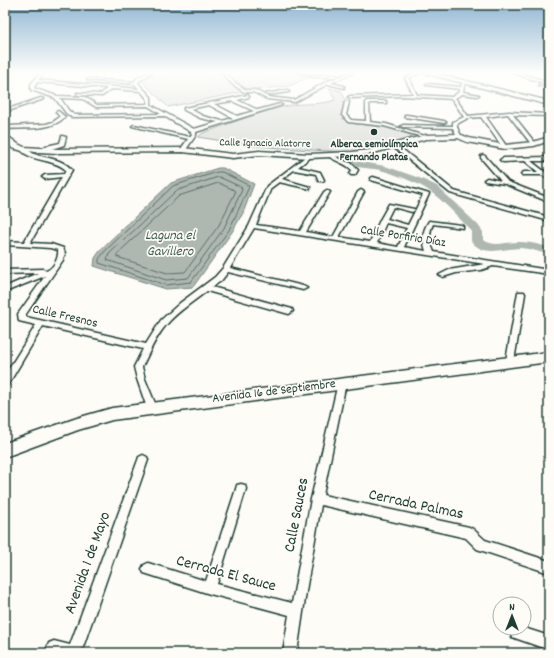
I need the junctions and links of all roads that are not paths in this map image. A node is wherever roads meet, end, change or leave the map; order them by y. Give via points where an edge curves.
1 (27, 104) edge
2 (62, 104) edge
3 (93, 104) edge
4 (210, 104) joint
5 (241, 104) edge
6 (347, 104) edge
7 (367, 104) edge
8 (457, 104) edge
9 (149, 105) joint
10 (280, 105) dead end
11 (5, 111) edge
12 (58, 112) dead end
13 (258, 112) junction
14 (163, 114) junction
15 (509, 114) junction
16 (549, 115) edge
17 (407, 116) dead end
18 (483, 116) junction
19 (467, 117) junction
20 (237, 118) junction
21 (222, 121) junction
22 (368, 124) junction
23 (455, 125) junction
24 (134, 126) dead end
25 (403, 126) dead end
26 (5, 128) edge
27 (193, 131) junction
28 (5, 136) edge
29 (459, 136) junction
30 (64, 137) dead end
31 (426, 137) junction
32 (190, 138) junction
33 (549, 139) edge
34 (534, 144) junction
35 (395, 146) junction
36 (505, 147) junction
37 (23, 149) junction
38 (43, 150) junction
39 (183, 150) junction
40 (330, 155) junction
41 (309, 156) junction
42 (483, 157) dead end
43 (549, 159) edge
44 (503, 160) dead end
45 (527, 160) junction
46 (293, 168) junction
47 (542, 173) junction
48 (549, 173) edge
49 (353, 174) dead end
50 (524, 174) dead end
51 (66, 175) junction
52 (45, 176) dead end
53 (549, 178) edge
54 (373, 179) dead end
55 (278, 180) junction
56 (321, 180) dead end
57 (487, 180) dead end
58 (506, 183) junction
59 (308, 188) dead end
60 (327, 192) dead end
61 (361, 192) dead end
62 (549, 200) edge
63 (412, 210) dead end
64 (549, 219) edge
65 (383, 220) junction
66 (252, 226) junction
67 (410, 227) junction
68 (462, 227) dead end
69 (302, 233) junction
70 (336, 238) junction
71 (5, 243) edge
72 (26, 244) junction
73 (373, 244) junction
74 (400, 249) junction
75 (432, 254) junction
76 (493, 263) junction
77 (226, 269) junction
78 (52, 271) junction
79 (5, 272) edge
80 (549, 272) edge
81 (444, 275) dead end
82 (207, 288) junction
83 (303, 288) dead end
84 (5, 290) edge
85 (521, 294) dead end
86 (289, 311) dead end
87 (40, 324) junction
88 (148, 347) junction
89 (549, 357) edge
90 (510, 361) junction
91 (5, 383) edge
92 (342, 383) junction
93 (152, 408) junction
94 (5, 450) edge
95 (143, 460) dead end
96 (241, 488) dead end
97 (316, 499) junction
98 (549, 567) edge
99 (148, 569) dead end
100 (210, 588) junction
101 (296, 610) junction
102 (529, 636) edge
103 (549, 643) edge
104 (52, 653) edge
105 (290, 653) edge

1 - 11 street
2 - 14 street via 73,116
3 - 9 street via 96,106
4 - 20 street
4 - 21 street via 186,109 202,117
5 - 13 street
6 - 22 street via 344,115 350,121
7 - 22 street
8 - 19 street
9 - 14 street
10 - 13 street
12 - 26 street via 63,117 56,123 44,127
13 - 20 street
14 - 27 street
15 - 16 street
15 - 18 street
15 - 34 street
17 - 23 street
18 - 19 street
18 - 36 street
19 - 23 street
20 - 21 street
21 - 27 street
22 - 31 street
23 - 25 street
23 - 29 street
24 - 32 street
27 - 32 street via 194,135
28 - 37 street via 15,146
29 - 31 street, Calle Ignacio Alatorre
29 - 36 street, Calle Ignacio Alatorre via 467,140
30 - 38 street via 62,144 48,146
31 - 35 street, Calle Ignacio Alatorre
32 - 39 street
33 - 34 street, Calle Ignacio Alatorre
34 - 36 street, Calle Ignacio Alatorre
35 - 40 street, Calle Ignacio Alatorre via 370,152
35 - 64 street via 452,192
37 - 38 street, Calle Ignacio Alatorre
37 - 51 street via 28,154 64,165 69,170
38 - 39 street, Calle Ignacio Alatorre
39 - 41 street, Calle Ignacio Alatorre via 233,156 259,153
40 - 41 street, Calle Ignacio Alatorre
40 - 49 street via 354,167
41 - 46 street
42 - 58 street
43 - 45 street
44 - 45 street
45 - 47 street
46 - 55 street
46 - 56 street via 316,172
47 - 48 street
47 - 50 street
47 - 53 street
51 - 52 street
51 - 72 street
54 - 67 street via 426,194
55 - 59 street
55 - 66 street via 269,187
57 - 58 street
58 - 62 street
60 - 69 street
61 - 70 street
63 - 65 street via 391,205
65 - 67 street
65 - 73 street
66 - 69 street, Calle Porfirio Díaz
66 - 77 street
67 - 74 street
68 - 75 street via 431,222 426,229 426,240
69 - 70 street, Calle Porfirio Díaz
70 - 73 street, Calle Porfirio Díaz
71 - 72 street, Calle Fresnos
72 - 78 street, Calle Fresnos via 60,249 60,260
73 - 74 street, Calle Porfirio Díaz
74 - 75 street, Calle Porfirio Díaz
75 - 76 street, Calle Porfirio Díaz
76 - 80 street, Calle Porfirio Díaz
76 - 81 street via 484,269 450,272
77 - 82 street
77 - 83 street
78 - 79 street
78 - 84 street
78 - 87 street, Calle Fresnos via 21,317
82 - 86 street
82 - 88 street via 164,322
85 - 90 street
87 - 88 street, Calle Fresnos
87 - 91 street
88 - 93 street via 138,367
89 - 90 street, Avenida 16 de Septiembre
90 - 92 street, Avenida 16 de Septiembre
92 - 93 street, Avenida 16 de Septiembre
92 - 97 street, Calle Sauces
93 - 94 street, Avenida 16 de Septiembre via 112,414
95 - 104 street, Avenida 1 de Mayo via 74,653 54,648
96 - 100 street
97 - 98 street, Cerrada Palmas via 469,533 481,545
97 - 101 street, Calle Sauces
99 - 100 street, Cerrada El Sauce
100 - 101 street, Cerrada El Sauce
101 - 105 street, Calle Sauces
102 - 103 street

